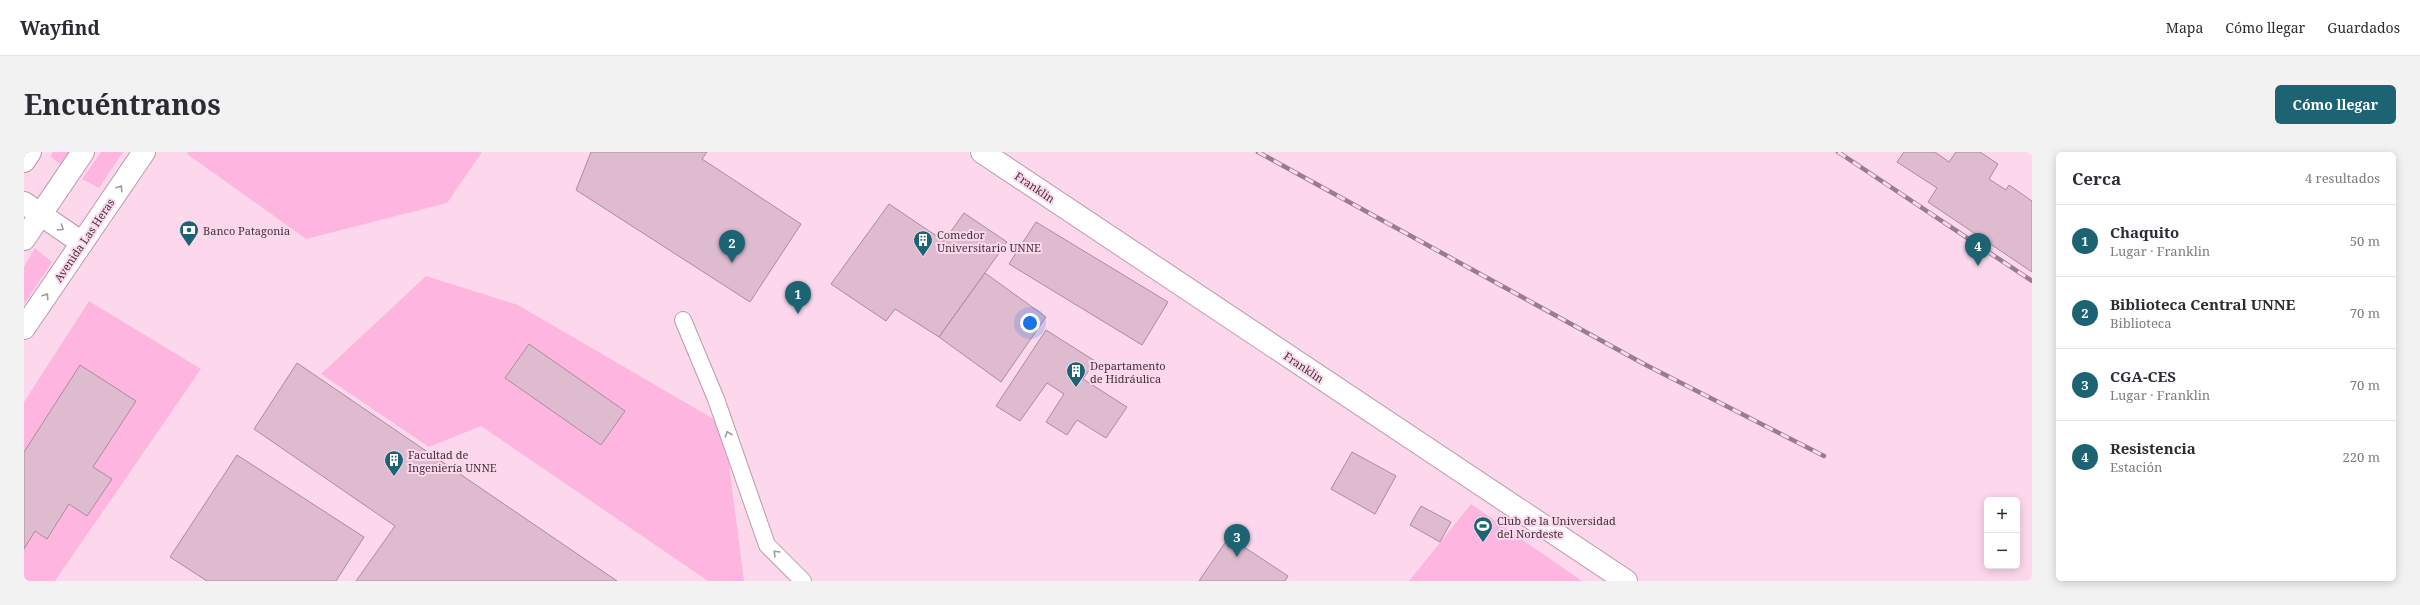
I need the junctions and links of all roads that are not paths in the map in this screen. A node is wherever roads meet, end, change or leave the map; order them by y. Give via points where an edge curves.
1 (30, 152) edge
2 (83, 152) edge
3 (144, 152) edge
4 (982, 152) edge
5 (24, 161) edge
6 (32, 209) edge
7 (24, 239) edge
8 (82, 243) junction
9 (683, 320) dead end
10 (24, 328) edge
11 (803, 581) edge
12 (1626, 581) edge

1 - 5 street
2 - 6 street
8 -> 3 street, Avenida Las Heras
4 - 12 street, Franklin
6 - 7 street
6 -> 8 street
10 -> 8 street, Avenida Las Heras
11 -> 9 lane via 767,544 716,399

